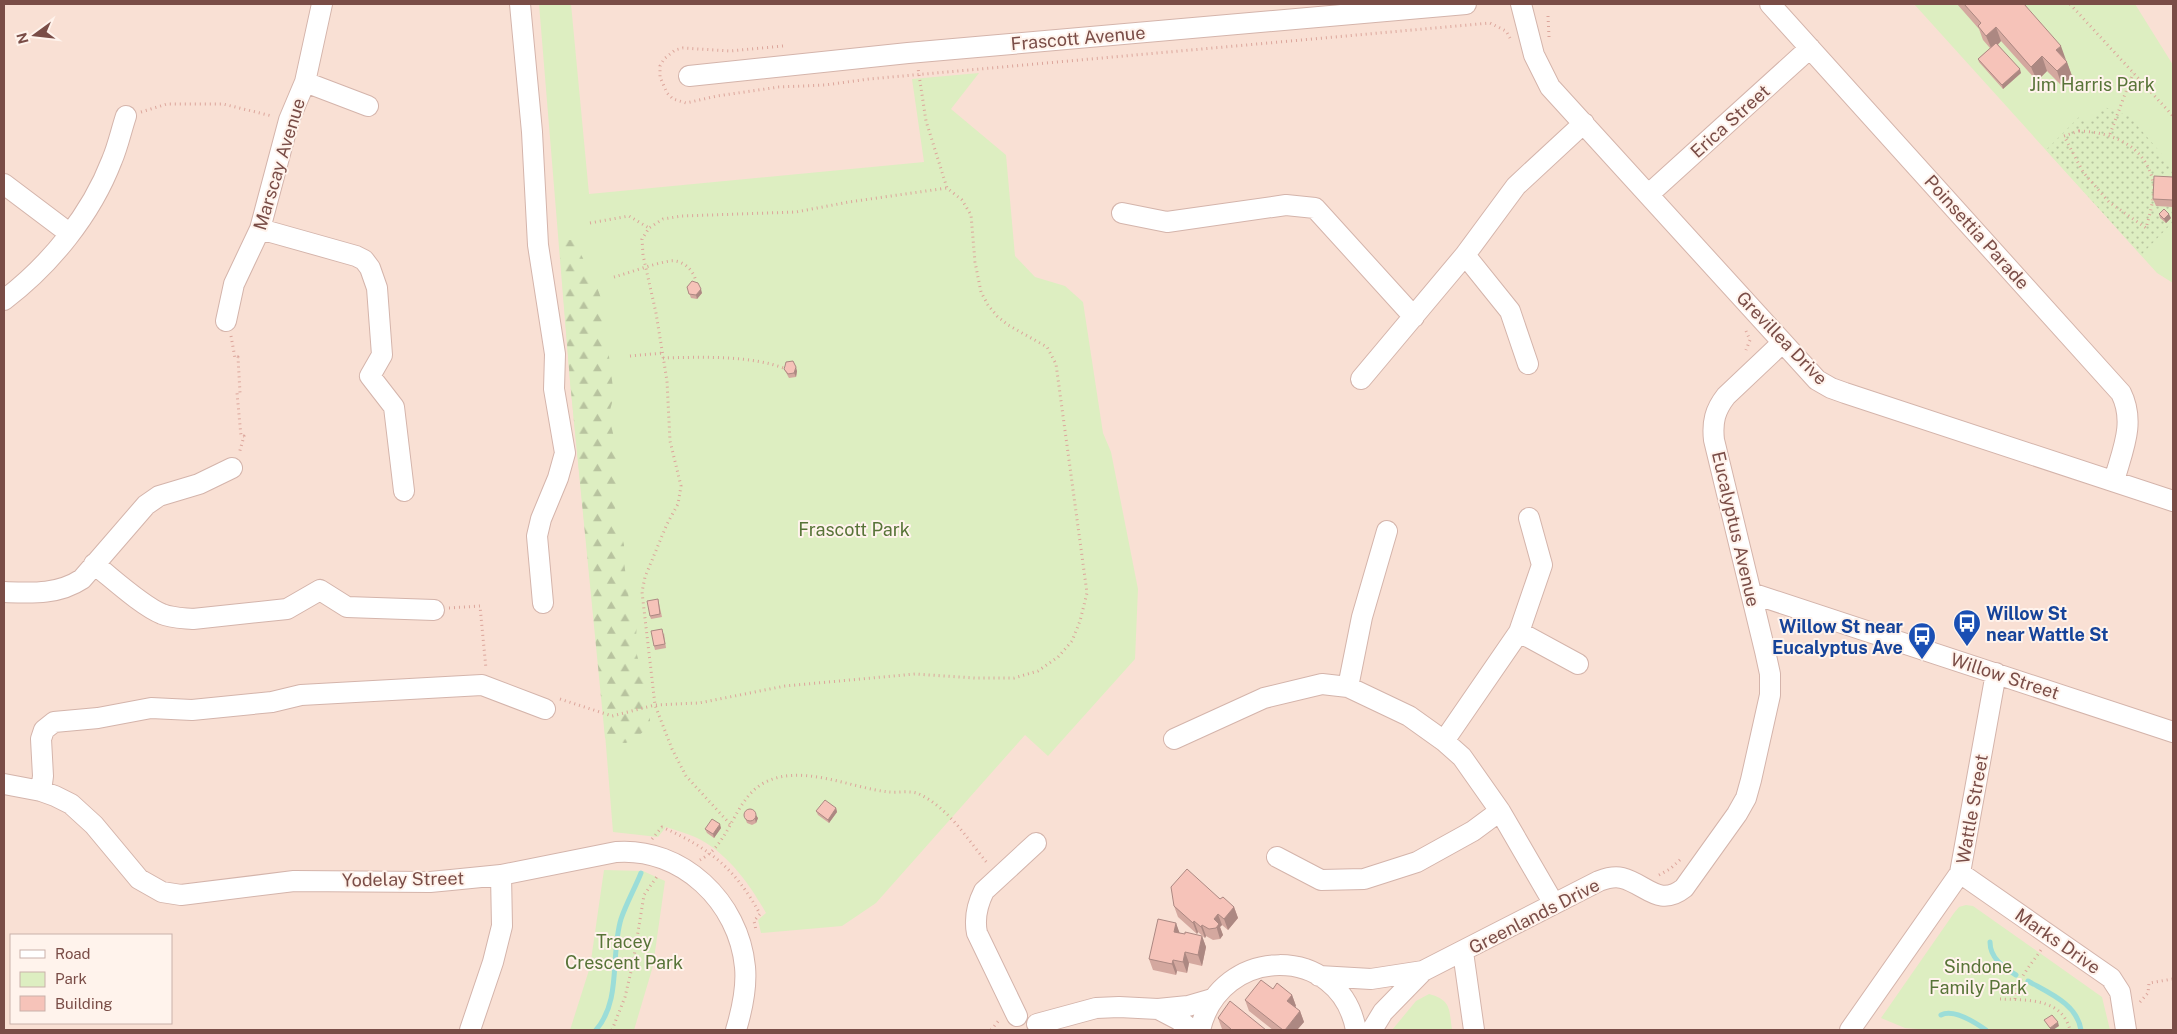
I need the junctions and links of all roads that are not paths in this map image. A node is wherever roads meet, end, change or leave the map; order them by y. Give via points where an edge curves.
1 (322, 4) edge
2 (520, 4) edge
3 (1466, 4) edge
4 (1520, 4) edge
5 (1770, 4) edge
6 (1810, 48) junction
7 (689, 76) dead end
8 (305, 82) junction
9 (368, 106) dead end
10 (126, 116) road end
11 (1584, 123) junction
12 (4, 184) edge
13 (1649, 194) junction
14 (1122, 213) dead end
15 (260, 229) junction
16 (69, 233) junction
17 (1465, 255) junction
18 (4, 300) edge
19 (1414, 317) junction
20 (226, 321) road end
21 (1782, 343) junction
22 (1528, 364) dead end
23 (1361, 379) dead end
24 (232, 468) road end
25 (2114, 481) junction
26 (404, 491) dead end
27 (2173, 502) edge
28 (1529, 518) dead end
29 (1387, 531) dead end
30 (94, 564) junction
31 (4, 592) edge
32 (1751, 593) junction
33 (543, 603) dead end
34 (434, 610) road end
35 (1519, 632) junction
36 (1578, 664) dead end
37 (1996, 674) junction
38 (1348, 687) junction
39 (550, 703) road end
40 (2173, 732) edge
41 (1174, 739) dead end
42 (1444, 742) junction
43 (4, 784) edge
44 (40, 791) junction
45 (1500, 811) junction
46 (1036, 843) dead end
47 (1277, 857) dead end
48 (1960, 873) junction
49 (501, 875) junction
50 (1675, 895) joint
51 (1554, 904) junction
52 (1462, 952) junction
53 (1423, 972) junction
54 (1318, 976) junction
55 (1212, 999) junction
56 (1158, 1009) junction
57 (1014, 1019) edge
58 (2125, 1023) edge
59 (1037, 1027) edge
60 (470, 1030) edge
61 (736, 1030) edge
62 (1192, 1030) edge
63 (1200, 1030) edge
64 (1356, 1030) edge
65 (1372, 1030) edge
66 (1474, 1030) edge
67 (1850, 1030) edge

1 - 8 street, Marscay Avenue
2 - 33 street via 538,245 555,354 554,389 565,453 537,536
3 - 7 street, Frascott Avenue via 914,52
4 - 11 street, Grevillea Drive via 1541,72 1550,87
5 - 6 street, Poinsettia Parade
6 - 13 street, Erica Street
6 - 25 street, Poinsettia Parade via 2121,393 2129,421
8 - 9 street
8 - 15 street, Marscay Avenue via 289,120
10 - 16 street via 112,160 92,202
11 - 13 street, Grevillea Drive
11 - 17 street via 1516,186
12 - 16 street
13 - 21 street, Grevillea Drive
14 - 19 street via 1168,222 1286,205 1315,208
15 - 20 street, Marscay Avenue via 234,284
15 - 26 street via 356,256 370,268 377,288 382,354 370,376 394,407
16 - 18 street via 45,266
17 - 19 street
17 - 22 street via 1510,311
19 - 23 street
21 - 25 street, Grevillea Drive via 1817,380 1831,388
21 - 32 street, Eucalyptus Avenue via 1726,396 1714,417 1714,440
24 - 30 street via 200,484 159,496 146,505
25 - 27 street, Grevillea Drive
28 - 35 street via 1542,566
29 - 38 street via 1362,617
30 - 31 street via 82,579 68,587 37,593
30 - 34 street via 149,607 161,614 180,618 287,609 320,590 347,607
32 - 37 street, Willow Street
32 - 50 street, Eucalyptus Avenue via 1770,674 1770,695 1751,780 1737,814 1684,888
35 - 36 street
35 - 42 street
37 - 40 street, Willow Street
37 - 48 street, Wattle Street
38 - 41 street via 1322,684 1264,698
38 - 42 street via 1409,716
39 - 44 street via 482,685 301,695 272,702 192,710 151,708 98,718 60,720 44,730 41,739 43,776
42 - 45 street via 1462,758
43 - 44 street, Yodelay Street
44 - 49 street, Yodelay Street via 63,800 83,814 140,879 154,889 171,894 191,895 294,881 430,882
45 - 47 street via 1473,831 1417,862 1364,879 1321,880
45 - 51 street
46 - 57 street via 984,891 975,922
48 - 58 street, Marks Drive via 2111,978 2120,992
48 - 67 street, Wattle Street
49 - 60 street via 502,926
49 - 61 street, Yodelay Street via 616,852 644,853 687,870 716,895 734,927 744,955 742,1010
50 - 51 street, Greenlands Drive via 1663,896 1622,878 1610,877
51 - 52 street, Greenlands Drive
52 - 53 street, Greenlands Drive
52 - 66 street
53 - 54 street, Greenlands Drive via 1371,979
53 - 65 street, Greenlands Drive via 1383,1012
54 - 55 street via 1288,965 1256,968 1227,983
54 - 64 street via 1346,1002
55 - 56 street via 1188,1006
55 - 63 street
56 - 59 street via 1096,1008
56 - 62 street
57 - 59 street via 1029,1015

